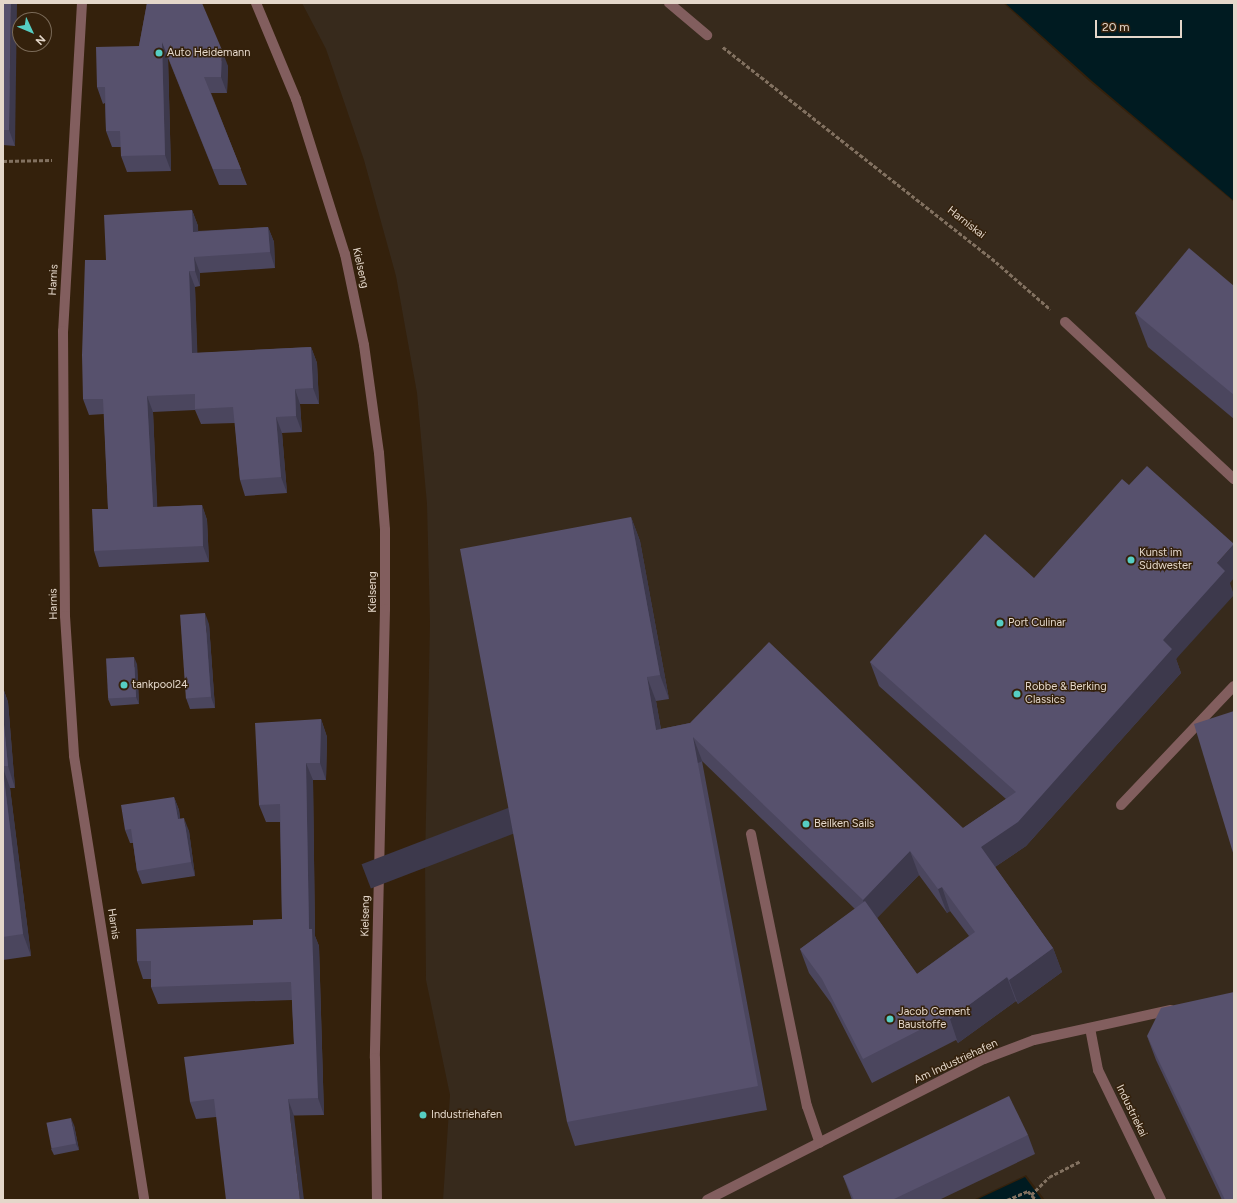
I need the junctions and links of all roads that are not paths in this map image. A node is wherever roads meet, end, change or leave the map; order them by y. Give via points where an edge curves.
1 (82, 3) edge
2 (256, 3) edge
3 (669, 3) edge
4 (706, 35) road end
5 (1065, 322) road end
6 (1234, 479) edge
7 (1234, 686) edge
8 (1121, 805) dead end
9 (751, 834) dead end
10 (1181, 1008) edge
11 (1090, 1028) junction
12 (820, 1143) junction
13 (713, 1199) edge
14 (144, 1200) edge
15 (377, 1200) edge
16 (1161, 1200) edge

1 - 14 street, Harnis via 64,331 66,624 74,756
2 - 15 street, Kielseng via 296,99 345,254 364,345 379,453 385,530 385,609 375,1058
3 - 4 street
5 - 6 street
7 - 8 street
9 - 12 street via 807,1106
10 - 11 street, Am Industriehafen
11 - 12 street, Am Industriehafen via 1034,1040 984,1059
11 - 16 street, Industriekai via 1098,1070
12 - 13 street, Am Industriehafen

